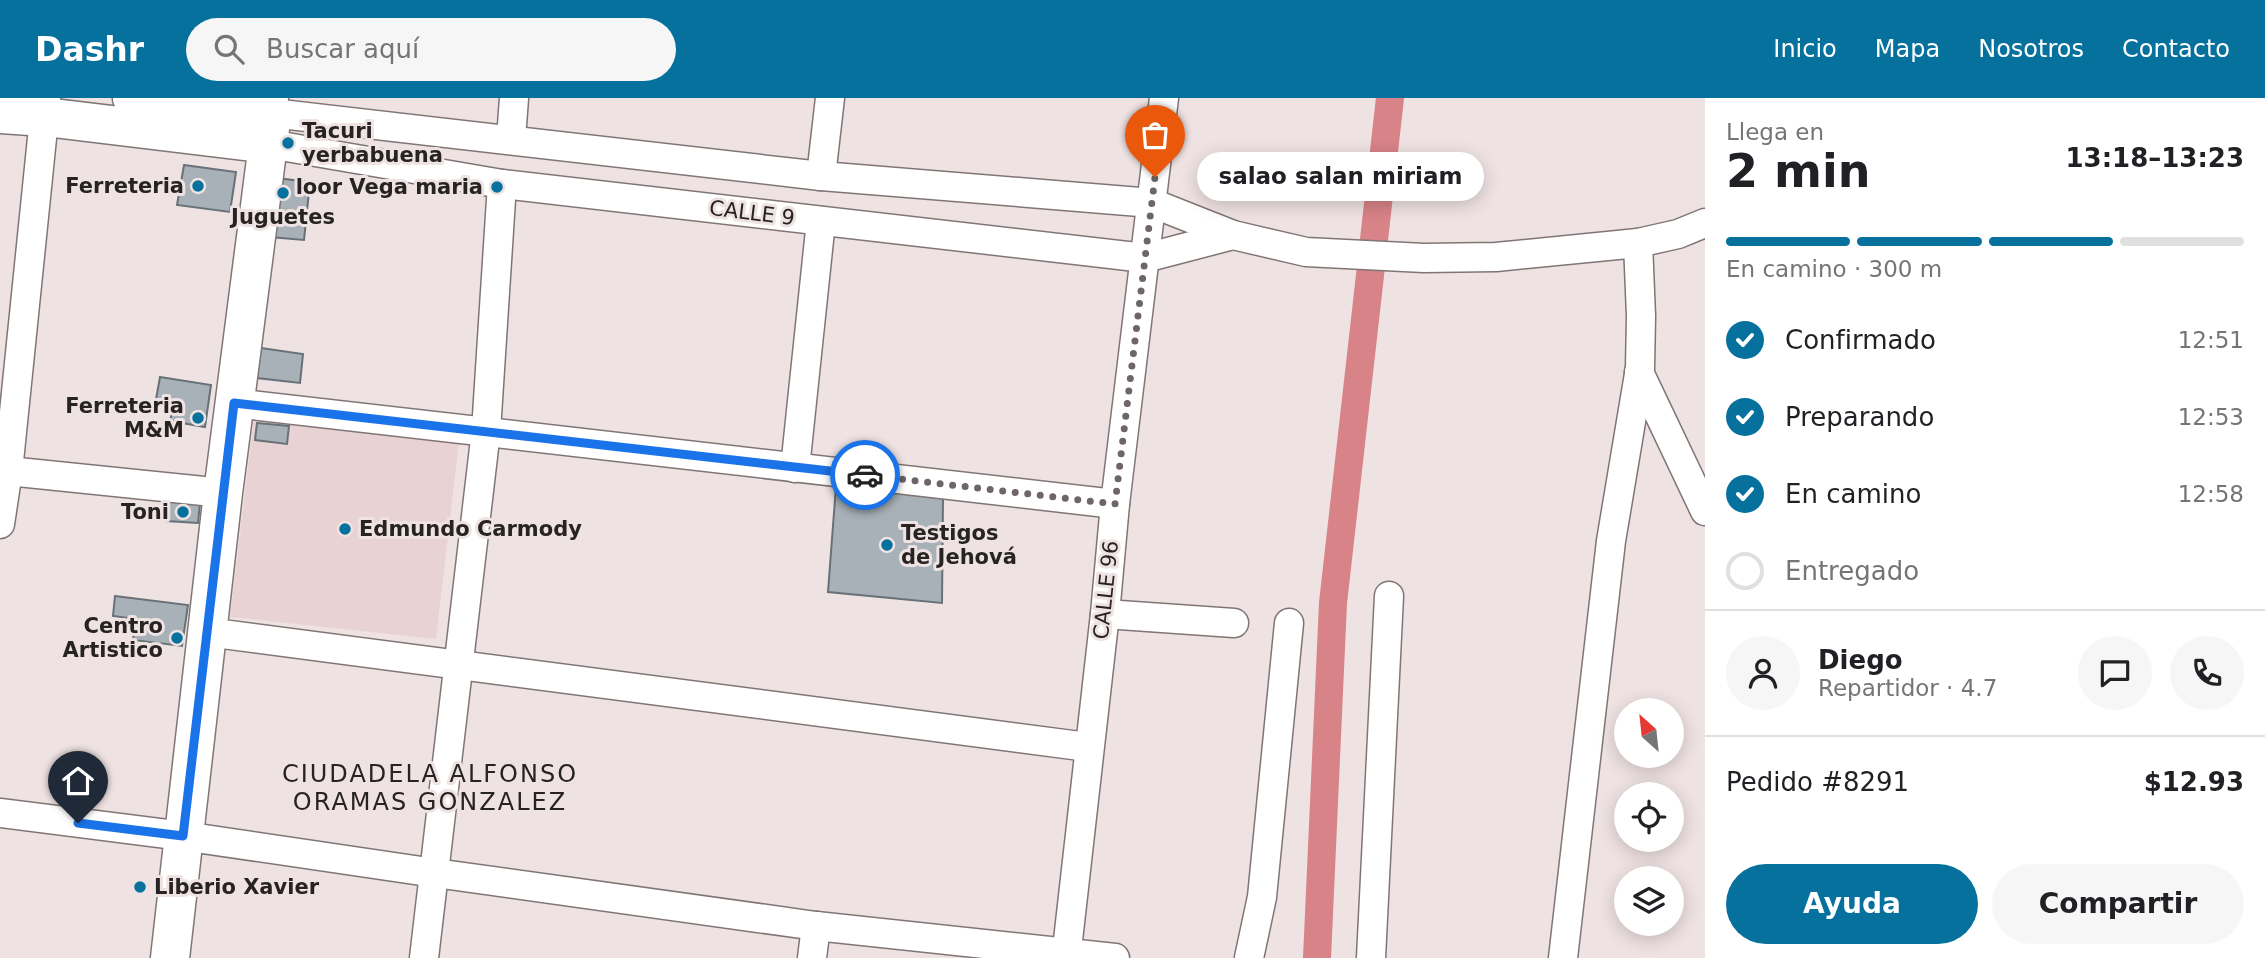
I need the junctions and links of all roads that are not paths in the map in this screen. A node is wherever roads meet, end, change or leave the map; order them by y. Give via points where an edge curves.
1 (132, 98) edge
2 (514, 98) edge
3 (830, 98) edge
4 (1164, 98) edge
5 (46, 107) edge
6 (0, 114) edge
7 (272, 118) edge
8 (510, 139) junction
9 (821, 176) junction
10 (502, 184) junction
11 (1152, 203) junction
12 (821, 221) junction
13 (1705, 223) edge
14 (1234, 235) junction
15 (1638, 243) junction
16 (1145, 258) junction
17 (1639, 372) junction
18 (234, 403) junction
19 (485, 431) junction
20 (795, 468) junction
21 (8, 471) junction
22 (223, 493) junction
23 (1115, 504) junction
24 (1705, 511) edge
25 (0, 524) edge
26 (1389, 596) dead end
27 (1105, 614) junction
28 (1234, 623) dead end
29 (1289, 623) dead end
30 (207, 632) junction
31 (459, 665) junction
32 (1088, 747) junction
33 (0, 813) edge
34 (183, 836) junction
35 (435, 873) junction
36 (816, 926) junction
37 (1066, 955) edge
38 (170, 958) edge
39 (424, 958) edge
40 (812, 958) edge
41 (1115, 958) edge
42 (1249, 958) edge
43 (1371, 958) edge
44 (1563, 958) edge

1 - 7 street
2 - 8 street
3 - 9 street
4 - 11 street, CALLE 96
5 - 6 street
5 - 7 street
5 - 21 street
7 - 8 street, CALLE 9
7 - 10 street, CALLE 9
7 - 18 street
8 - 9 street, CALLE 9
9 - 11 street, CALLE 9
10 - 12 street, CALLE 9
10 - 19 street
11 - 14 street, CALLE 9
11 - 16 street, CALLE 96
12 - 16 street, CALLE 9
12 - 20 street
13 - 15 street, CALLE 9
14 - 15 street, CALLE 9 via 1306,252 1424,257 1496,257
14 - 16 street, CALLE 9
15 - 17 street
16 - 23 street, CALLE 96
17 - 24 street
17 - 44 street via 1611,541
18 - 19 street
18 - 22 street
19 - 20 street
19 - 31 street
20 - 23 street
21 - 22 street
21 - 25 street
22 - 30 street
23 - 27 street, CALLE 96
26 - 43 street
27 - 28 street
27 - 32 street, CALLE 96
29 - 42 street via 1262,897
30 - 31 street
30 - 34 street
31 - 32 street
31 - 35 street
32 - 37 street, CALLE 96
33 - 34 street
34 - 35 street
34 - 38 street
35 - 36 street
35 - 39 street
36 - 37 street
36 - 40 street
37 - 41 street

